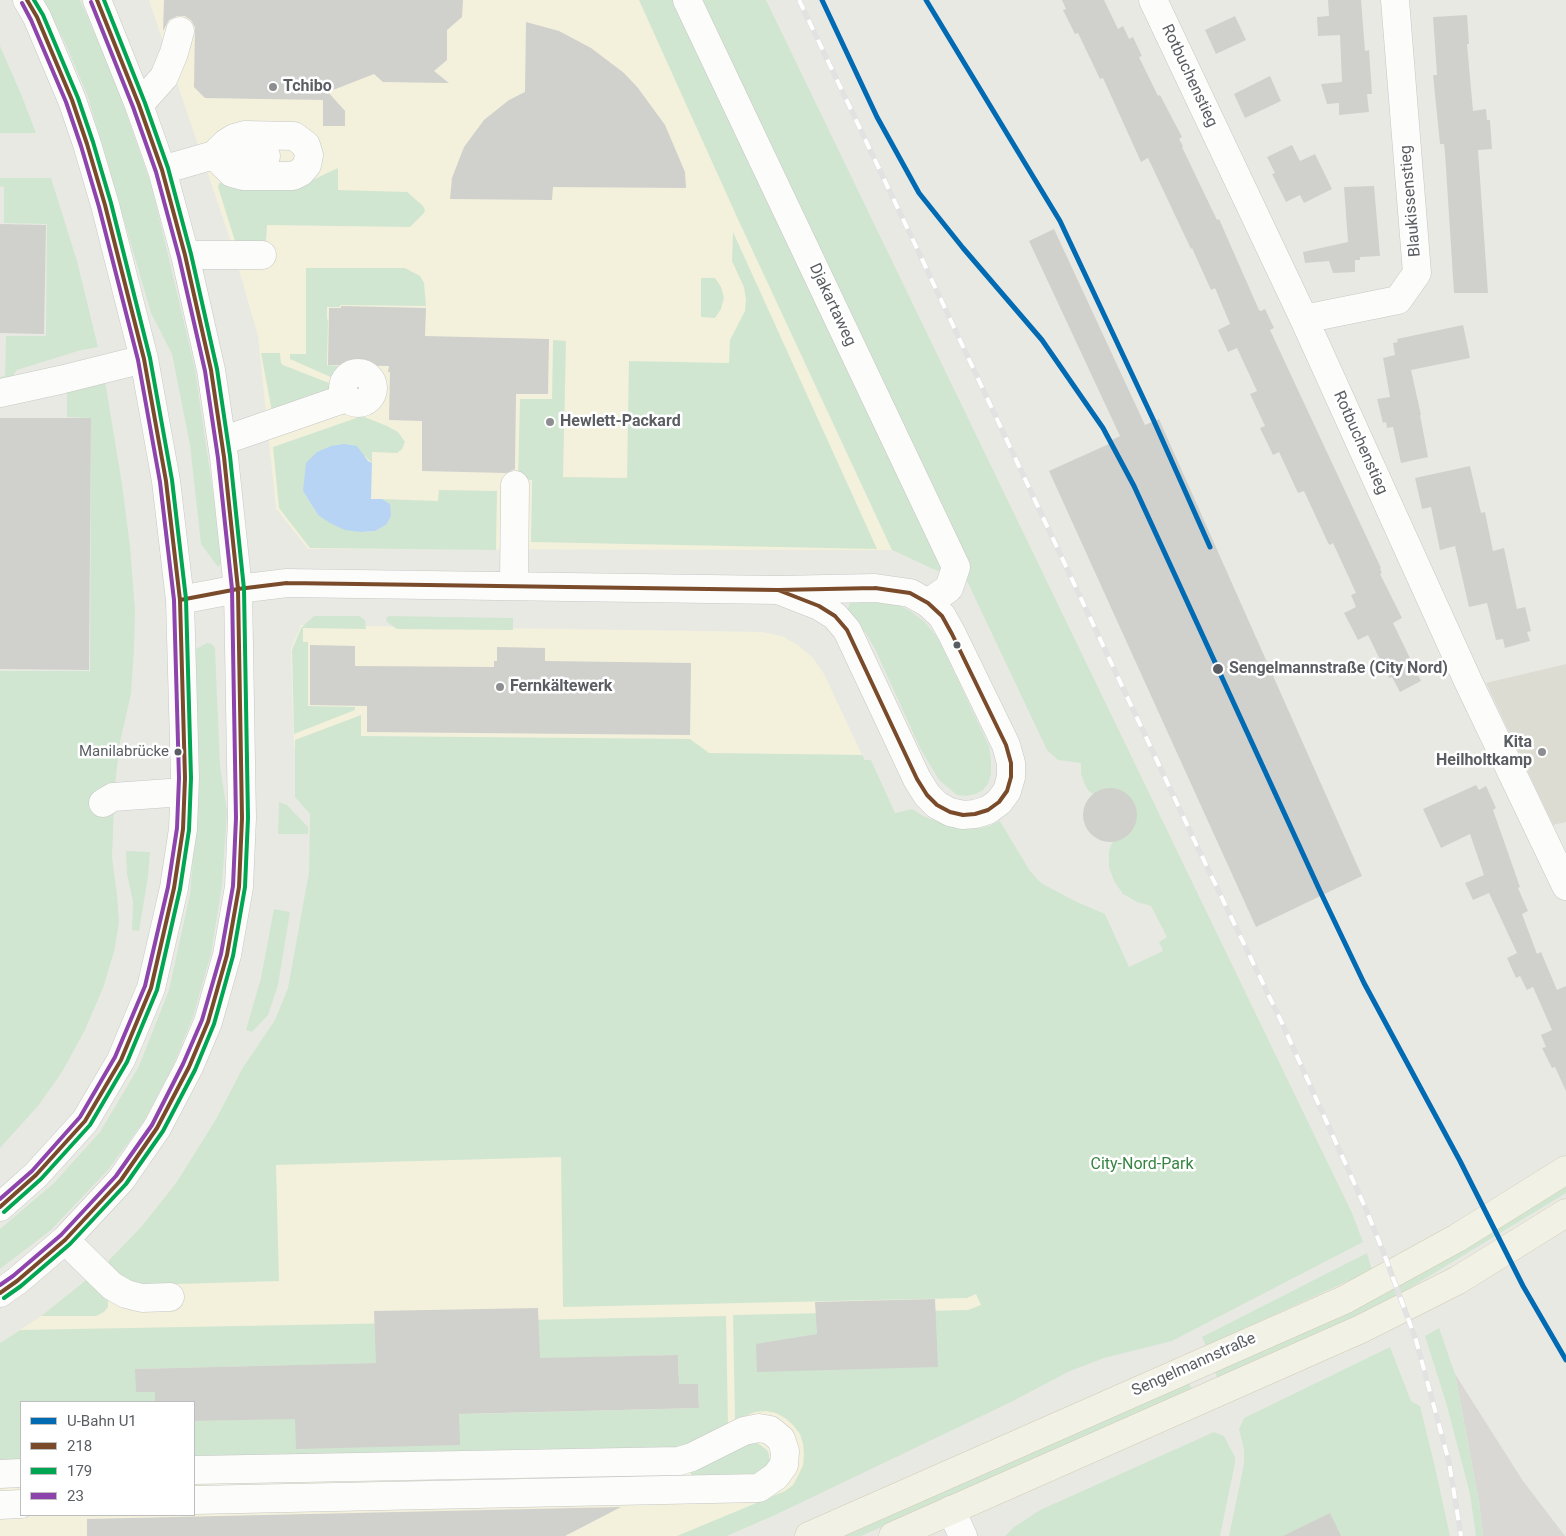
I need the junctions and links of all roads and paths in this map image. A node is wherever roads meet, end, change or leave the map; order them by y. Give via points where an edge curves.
1 (27, 0) edge
2 (97, 0) edge
3 (687, 0) edge
4 (1153, 0) edge
5 (1395, 0) edge
6 (180, 31) dead end
7 (139, 105) junction
8 (266, 156) dead end
9 (162, 170) junction
10 (185, 255) junction
11 (262, 255) dead end
12 (1304, 319) junction
13 (144, 358) junction
14 (0, 393) edge
15 (346, 398) dead end
16 (222, 441) junction
17 (514, 485) dead end
18 (514, 586) junction
19 (238, 590) junction
20 (778, 590) junction
21 (180, 600) junction
22 (928, 603) junction
23 (184, 792) junction
24 (103, 803) dead end
25 (1566, 886) edge
26 (1566, 1170) edge
27 (0, 1207) edge
28 (1566, 1213) edge
29 (65, 1240) junction
30 (0, 1293) edge
31 (170, 1297) dead end
32 (195, 1470) edge
33 (20, 1473) edge
34 (0, 1474) edge
35 (195, 1500) edge
36 (20, 1504) edge
37 (0, 1505) edge
38 (951, 1510) junction
39 (809, 1536) edge
40 (893, 1536) edge
41 (963, 1536) edge

1 - 13 street via 72,100 87,144
2 - 7 street
3 - 22 street, Djakartaweg via 956,567 949,588
4 - 12 street, Rotbuchenstieg
5 - 12 street, Blaukissenstieg via 1417,273 1398,300
6 - 7 street via 164,77
7 - 9 street
8 - 9 street via 214,155
9 - 10 street
10 - 11 street
10 - 16 street via 211,370
12 - 25 street, Rotbuchenstieg via 1468,681
13 - 14 street
13 - 21 street via 166,481
15 - 16 street
16 - 19 street
17 - 18 street
18 - 19 street via 287,583
18 - 20 street
19 - 21 street
19 - 29 street via 242,818 239,887 227,954 208,1022 157,1128 121,1180
20 - 22 street via 875,588 910,593
20 - 22 street via 835,616 847,630 916,779 937,805 950,812 975,814 988,810 1007,791 1011,763 1006,745 952,634 942,616
21 - 23 street
23 - 24 street via 113,797
23 - 27 street via 174,888 151,988 121,1060 85,1121 36,1176
26 - 39 main road, Sengelmannstraße via 1457,1238 1344,1300
28 - 38 main road via 1458,1280 1361,1329
29 - 30 street
29 - 31 street via 112,1286 126,1294 142,1298
32 - 35 street via 679,1461 744,1431 758,1428 770,1430 781,1438 785,1451 784,1465 776,1476 759,1488
33 - 34 street
36 - 37 street
38 - 40 main road
38 - 41 street

